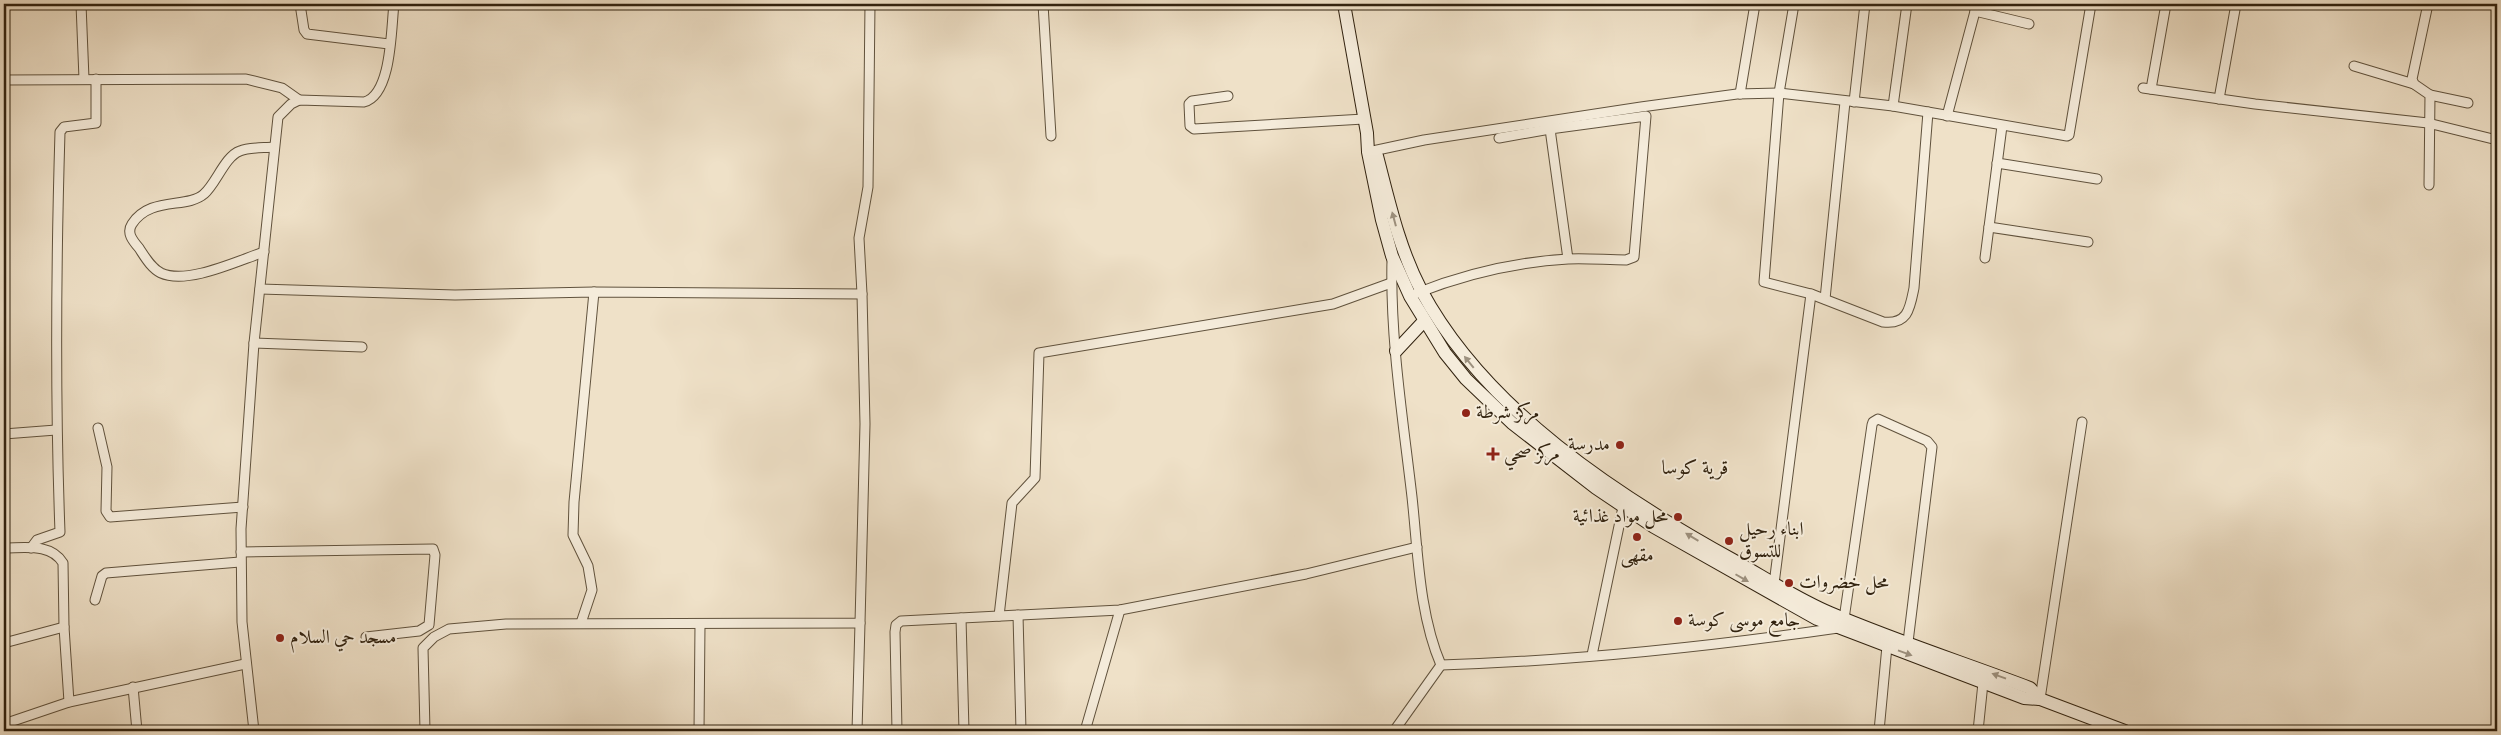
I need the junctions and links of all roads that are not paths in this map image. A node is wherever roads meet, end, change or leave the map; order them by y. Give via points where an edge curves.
1 (81, 4) edge
2 (300, 4) edge
3 (394, 4) edge
4 (870, 4) edge
5 (1042, 4) edge
6 (1344, 4) edge
7 (1755, 4) edge
8 (1794, 4) edge
9 (1865, 4) edge
10 (1907, 4) edge
11 (2091, 4) edge
12 (2166, 4) edge
13 (2236, 4) edge
14 (2428, 4) edge
15 (1976, 7) edge
16 (2030, 24) dead end
17 (389, 44) junction
18 (2354, 66) dead end
19 (84, 79) junction
20 (96, 79) junction
21 (4, 80) edge
22 (2414, 84) junction
23 (1779, 93) junction
24 (1740, 94) junction
25 (2430, 95) junction
26 (1228, 96) dead end
27 (2220, 99) junction
28 (299, 100) junction
29 (1849, 102) junction
30 (2468, 103) dead end
31 (1892, 106) junction
32 (1928, 112) junction
33 (1947, 116) junction
34 (1364, 119) junction
35 (2428, 123) junction
36 (2002, 126) junction
37 (1550, 128) junction
38 (1052, 136) dead end
39 (1499, 138) dead end
40 (2497, 140) edge
41 (274, 147) junction
42 (1372, 151) junction
43 (1997, 163) junction
44 (2097, 179) dead end
45 (2430, 185) dead end
46 (1989, 226) junction
47 (2088, 242) dead end
48 (264, 252) junction
49 (1392, 256) junction
50 (1985, 258) dead end
51 (1568, 259) junction
52 (1391, 283) junction
53 (260, 290) junction
54 (594, 292) junction
55 (1416, 293) junction
56 (862, 294) junction
57 (1811, 294) junction
58 (1825, 299) junction
59 (1424, 321) junction
60 (254, 343) junction
61 (362, 347) dead end
62 (1396, 351) junction
63 (1489, 393) junction
64 (2082, 422) dead end
65 (98, 428) dead end
66 (56, 430) junction
67 (4, 434) edge
68 (1600, 483) junction
69 (242, 507) junction
70 (1624, 507) junction
71 (1417, 546) junction
72 (4, 548) edge
73 (31, 548) junction
74 (241, 552) junction
75 (240, 562) junction
76 (1774, 584) junction
77 (96, 600) dead end
78 (1120, 610) junction
79 (1819, 614) junction
80 (1018, 615) junction
81 (999, 616) junction
82 (961, 618) junction
83 (860, 622) junction
84 (581, 623) junction
85 (1841, 623) junction
86 (700, 625) junction
87 (64, 627) junction
88 (366, 637) dead end
89 (1908, 642) junction
90 (4, 644) edge
91 (1887, 646) junction
92 (1592, 655) junction
93 (245, 664) junction
94 (1441, 665) junction
95 (1983, 683) junction
96 (133, 686) junction
97 (2040, 699) junction
98 (69, 702) junction
99 (4, 724) edge
100 (137, 731) edge
101 (254, 731) edge
102 (425, 731) edge
103 (699, 731) edge
104 (858, 731) edge
105 (897, 731) edge
106 (964, 731) edge
107 (1021, 731) edge
108 (1085, 731) edge
109 (1394, 731) edge
110 (1879, 731) edge
111 (1978, 731) edge
112 (2125, 731) edge

1 - 19 street
2 - 17 street via 304,30 308,34
3 - 17 street
4 - 56 street via 868,187 859,238
5 - 38 street
6 - 34 street
7 - 24 street
8 - 23 street
9 - 29 street
10 - 31 street
11 - 36 street via 2069,135 2064,137
12 - 27 street via 2147,89
13 - 27 street
14 - 22 street via 2413,70
15 - 16 street
15 - 33 street
17 - 28 street via 384,79 372,100
18 - 22 street
19 - 20 street
19 - 21 street
20 - 28 street via 246,79 282,88
20 - 66 street via 96,124 64,127 60,132
22 - 25 street
23 - 24 street
23 - 29 street
23 - 57 street via 1764,281
24 - 42 street via 1506,127
25 - 30 street
25 - 35 street
26 - 34 street via 1192,101 1189,104 1190,126
27 - 35 street
28 - 41 street via 278,117
29 - 31 street
29 - 58 street
31 - 32 street
32 - 33 street
32 - 58 street via 1910,311 1902,320 1883,322
33 - 36 street
34 - 42 street
35 - 40 street
35 - 45 street
36 - 43 street
37 - 39 street
37 - 51 street
37 - 51 street via 1644,115 1648,119 1634,257 1626,260
41 - 48 street
41 - 48 street via 240,150 204,194 155,207 137,219 130,231 131,238 153,268 173,276 192,276
42 - 49 street
55 -> 42 street
43 - 44 street
43 - 46 street
46 - 47 street
46 - 50 street
48 - 53 street
49 - 52 street
49 - 55 street
51 - 55 street via 1471,274
52 - 62 street
52 - 81 street via 1333,304 1039,354 1035,478 1012,503
53 - 54 street via 455,295
53 - 60 street
54 - 56 street
54 - 84 street via 574,502 573,535 588,566 592,590
55 - 59 street
63 -> 55 street
56 - 83 street via 865,424
57 - 58 street
57 - 76 street
59 - 62 street
59 - 63 street via 1445,353
60 - 61 street
60 - 69 street
62 - 71 street
63 - 68 street via 1512,423
64 - 97 street
65 - 69 street via 108,466 106,511 110,517
66 - 67 street
66 - 73 street via 60,532 37,540
68 - 70 street
76 -> 68 street
69 - 74 street
70 -> 79 street via 1654,527
70 - 92 street
71 - 78 street via 1306,574
71 - 94 street via 1428,627
72 - 73 street
73 - 87 street via 48,549 59,556 63,564
74 - 75 street
74 - 88 street via 433,549 429,625 419,631
75 - 77 street via 106,573 102,576
75 - 93 street
76 - 79 street
78 - 80 street
78 - 108 street
79 - 85 street
80 - 81 street
80 - 107 street
81 - 82 street
82 - 105 street via 901,621 896,625
82 - 106 street
83 - 86 street
83 - 104 street
84 - 86 street
84 - 102 street via 449,629 434,637 423,648 422,658
85 - 89 street
85 - 89 street via 1872,425 1878,419 1927,441 1932,447
85 - 91 street
85 - 92 street via 1701,646
86 - 103 street
87 - 90 street
87 - 98 street
97 -> 89 street via 2030,688
91 -> 95 street
91 - 110 street
92 - 94 street via 1516,663
93 - 96 street
93 - 101 street
94 - 109 street
95 - 97 street via 2024,698
95 - 111 street
96 - 98 street
96 - 100 street
97 - 112 street
98 - 99 street

